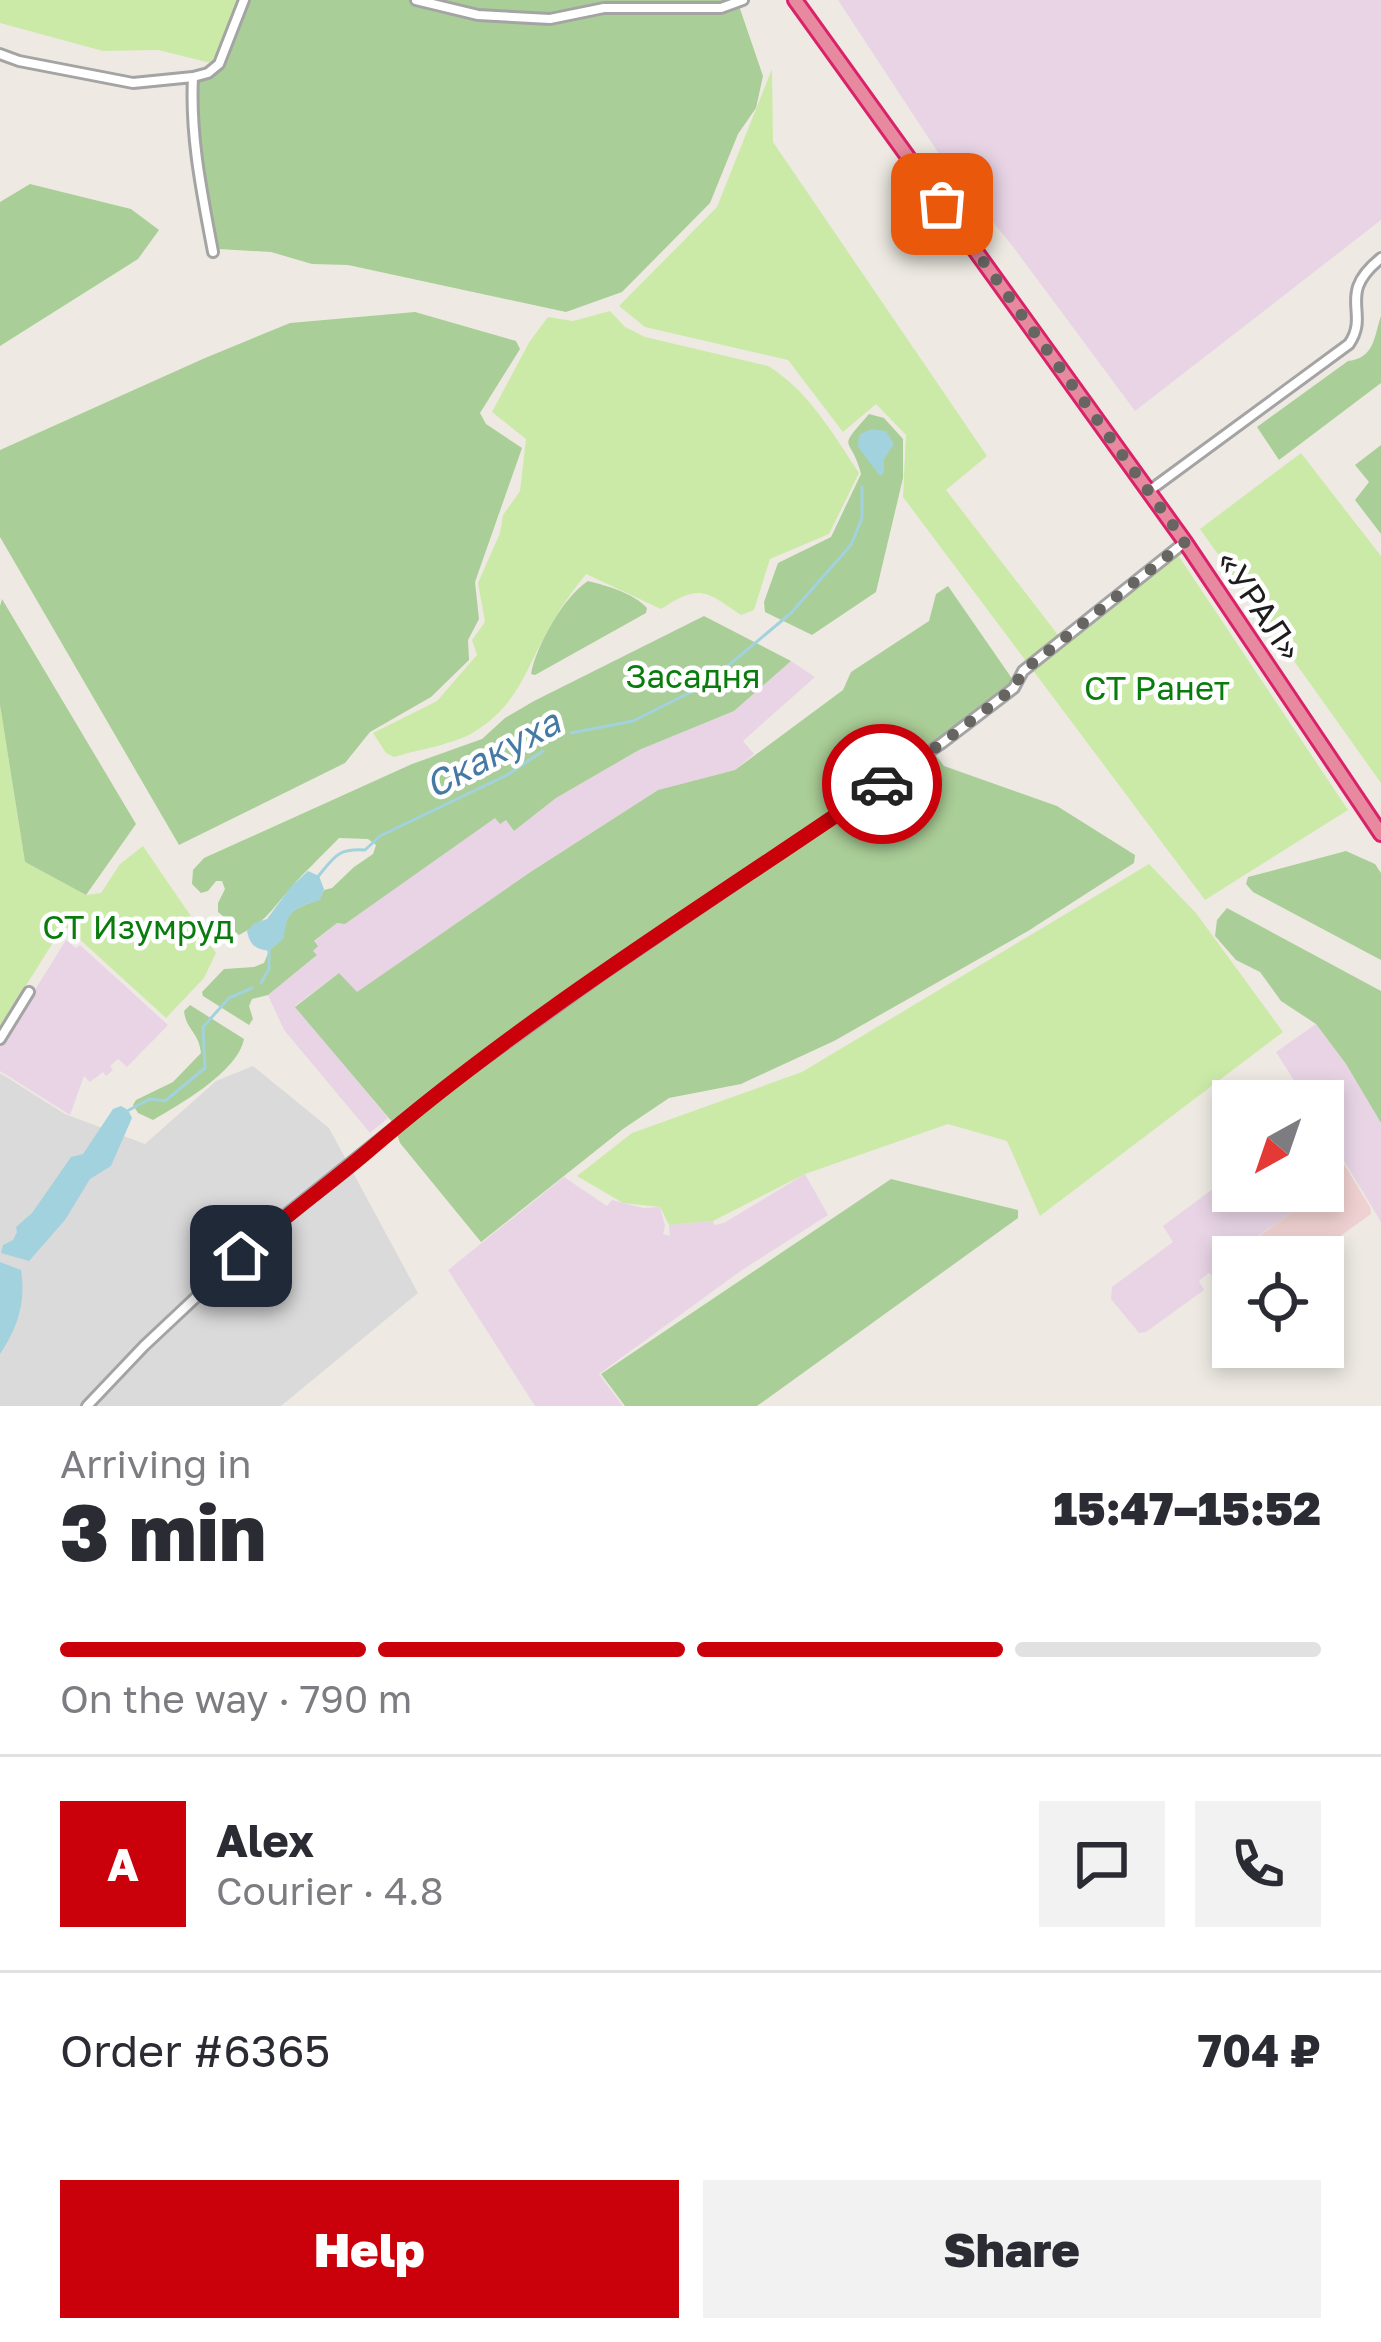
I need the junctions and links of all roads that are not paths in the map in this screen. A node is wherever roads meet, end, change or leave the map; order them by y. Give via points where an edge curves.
1 (244, 0) edge
2 (416, 0) edge
3 (743, 0) edge
4 (795, 0) edge
5 (0, 54) edge
6 (193, 77) junction
7 (213, 252) dead end
8 (1381, 258) edge
9 (1148, 491) junction
10 (1185, 542) junction
11 (1381, 834) edge
12 (29, 992) dead end
13 (0, 1039) edge
14 (87, 1406) edge

1 - 6 street via 219,64
2 - 3 street via 478,15 550,19
4 - 9 highway, «УРАЛ»
5 - 6 street via 133,83
6 - 7 street via 196,165
8 - 9 street via 1359,282 1349,344
9 - 10 highway, «УРАЛ»
10 - 11 highway, «УРАЛ»
10 - 14 street via 942,743 444,1088 273,1225
12 - 13 street

